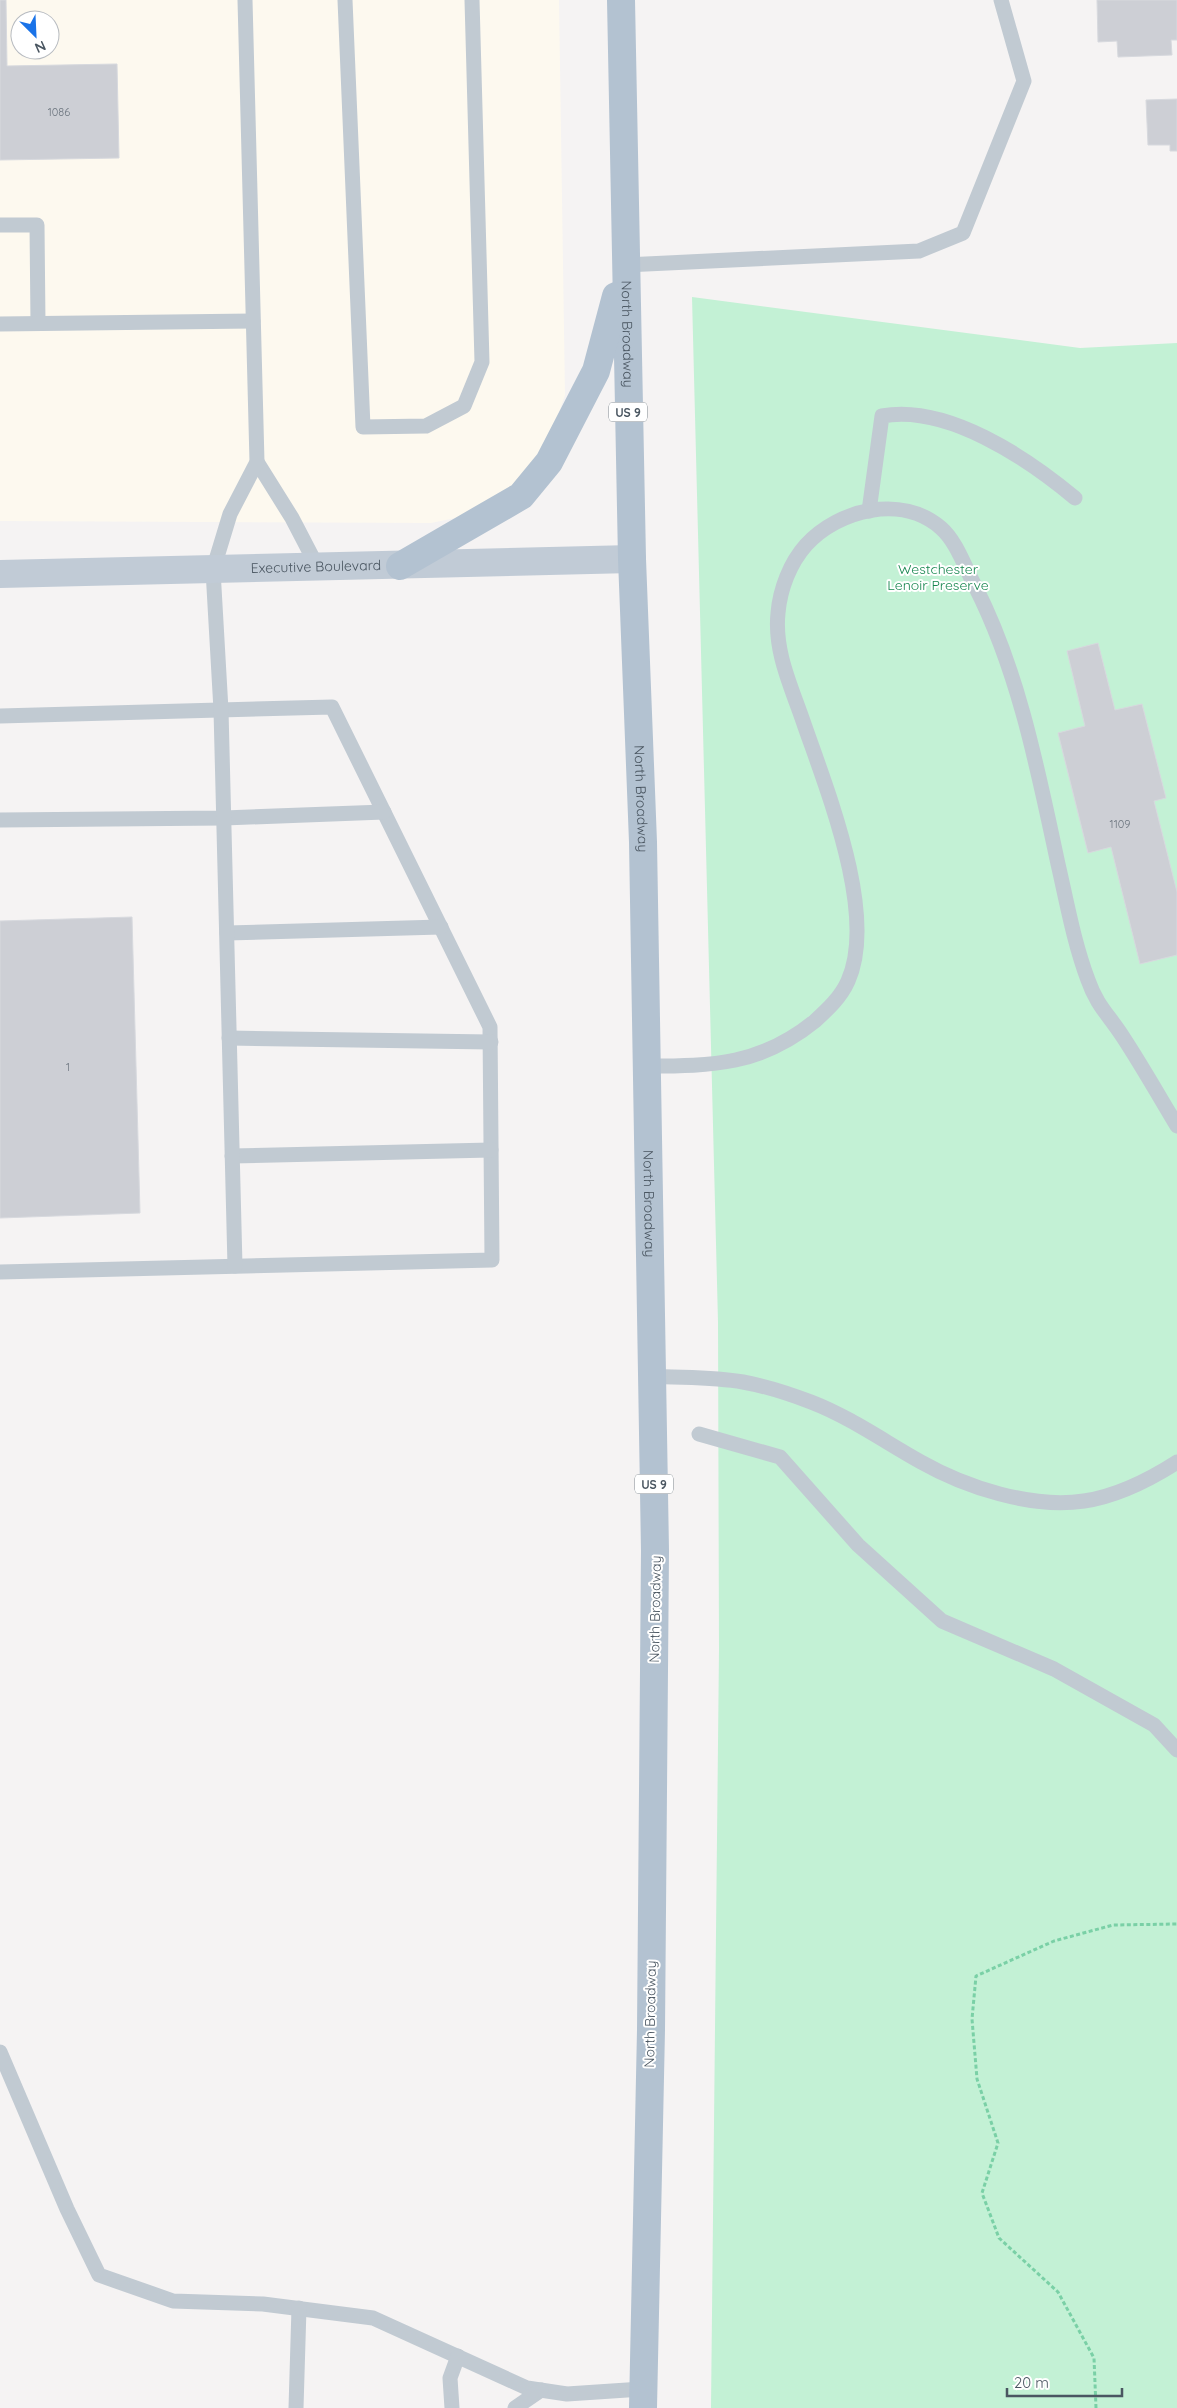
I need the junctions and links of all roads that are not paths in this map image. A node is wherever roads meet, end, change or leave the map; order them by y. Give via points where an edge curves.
1 (245, 0) edge
2 (345, 0) edge
3 (472, 0) edge
4 (621, 0) edge
5 (1001, 0) edge
6 (0, 225) edge
7 (625, 265) junction
8 (252, 321) junction
9 (38, 323) junction
10 (0, 324) edge
11 (257, 462) junction
12 (1075, 498) dead end
13 (869, 511) junction
14 (632, 559) junction
15 (400, 566) junction
16 (318, 568) junction
17 (213, 570) junction
18 (0, 574) edge
19 (221, 710) junction
20 (0, 716) edge
21 (384, 812) junction
22 (224, 818) junction
23 (0, 820) edge
24 (441, 927) junction
25 (226, 933) junction
26 (229, 1038) junction
27 (491, 1042) junction
28 (646, 1066) junction
29 (1177, 1126) edge
30 (491, 1150) junction
31 (232, 1156) junction
32 (235, 1266) junction
33 (0, 1272) edge
34 (652, 1376) junction
35 (699, 1434) dead end
36 (1177, 1462) edge
37 (1177, 1750) edge
38 (0, 2052) edge
39 (299, 2308) junction
40 (458, 2356) junction
41 (542, 2390) junction
42 (642, 2398) edge
43 (296, 2408) edge
44 (452, 2408) edge
45 (515, 2408) edge

1 - 8 lane
2 - 3 lane via 363,428 426,426 464,406 482,362
4 - 7 main road, North Broadway / US 9
5 - 7 lane via 1024,81 963,233 919,251
6 - 9 lane via 36,225
7 - 14 main road, North Broadway / US 9
7 - 15 main road via 596,371 549,462 521,496
8 - 9 lane
8 - 11 lane
9 - 10 lane
11 - 16 lane
11 - 17 lane via 230,514
12 - 13 lane via 1031,463 991,441 936,419 893,414 882,416
13 - 28 lane via 832,524 808,543 793,563 778,612 779,642 787,678 841,838 855,893 858,926 849,978 840,997 823,1014 803,1030 761,1053 739,1061 708,1066
13 - 29 lane via 899,509 941,528 981,599 996,631 1017,697 1086,976 1096,1002 1121,1034
14 - 15 main road, Executive Boulevard
14 - 28 main road, North Broadway / US 9 via 643,842
15 - 16 main road, Executive Boulevard
16 - 17 main road, Executive Boulevard
17 - 18 main road, Executive Boulevard
17 - 19 lane
19 - 20 lane
19 - 21 lane via 332,707
19 - 22 lane
21 - 22 lane
21 - 24 lane
22 - 23 lane
22 - 25 lane
24 - 25 lane
24 - 27 lane via 490,1027
25 - 26 lane
26 - 27 lane
26 - 31 lane
27 - 30 lane
28 - 34 main road, North Broadway / US 9
30 - 31 lane
30 - 32 lane via 492,1260
31 - 32 lane
32 - 33 lane
34 - 36 lane via 742,1382 782,1392 836,1414 960,1481 1005,1495 1044,1501 1083,1501 1154,1477
34 - 42 main road, North Broadway / US 9 via 655,1551 652,1920
35 - 37 lane via 780,1456 858,1545 942,1621 1054,1669 1154,1725
38 - 39 lane via 99,2275 173,2301
39 - 40 lane via 373,2318
39 - 43 lane
40 - 41 lane via 527,2388
40 - 44 lane via 450,2378
41 - 42 lane
41 - 45 lane

